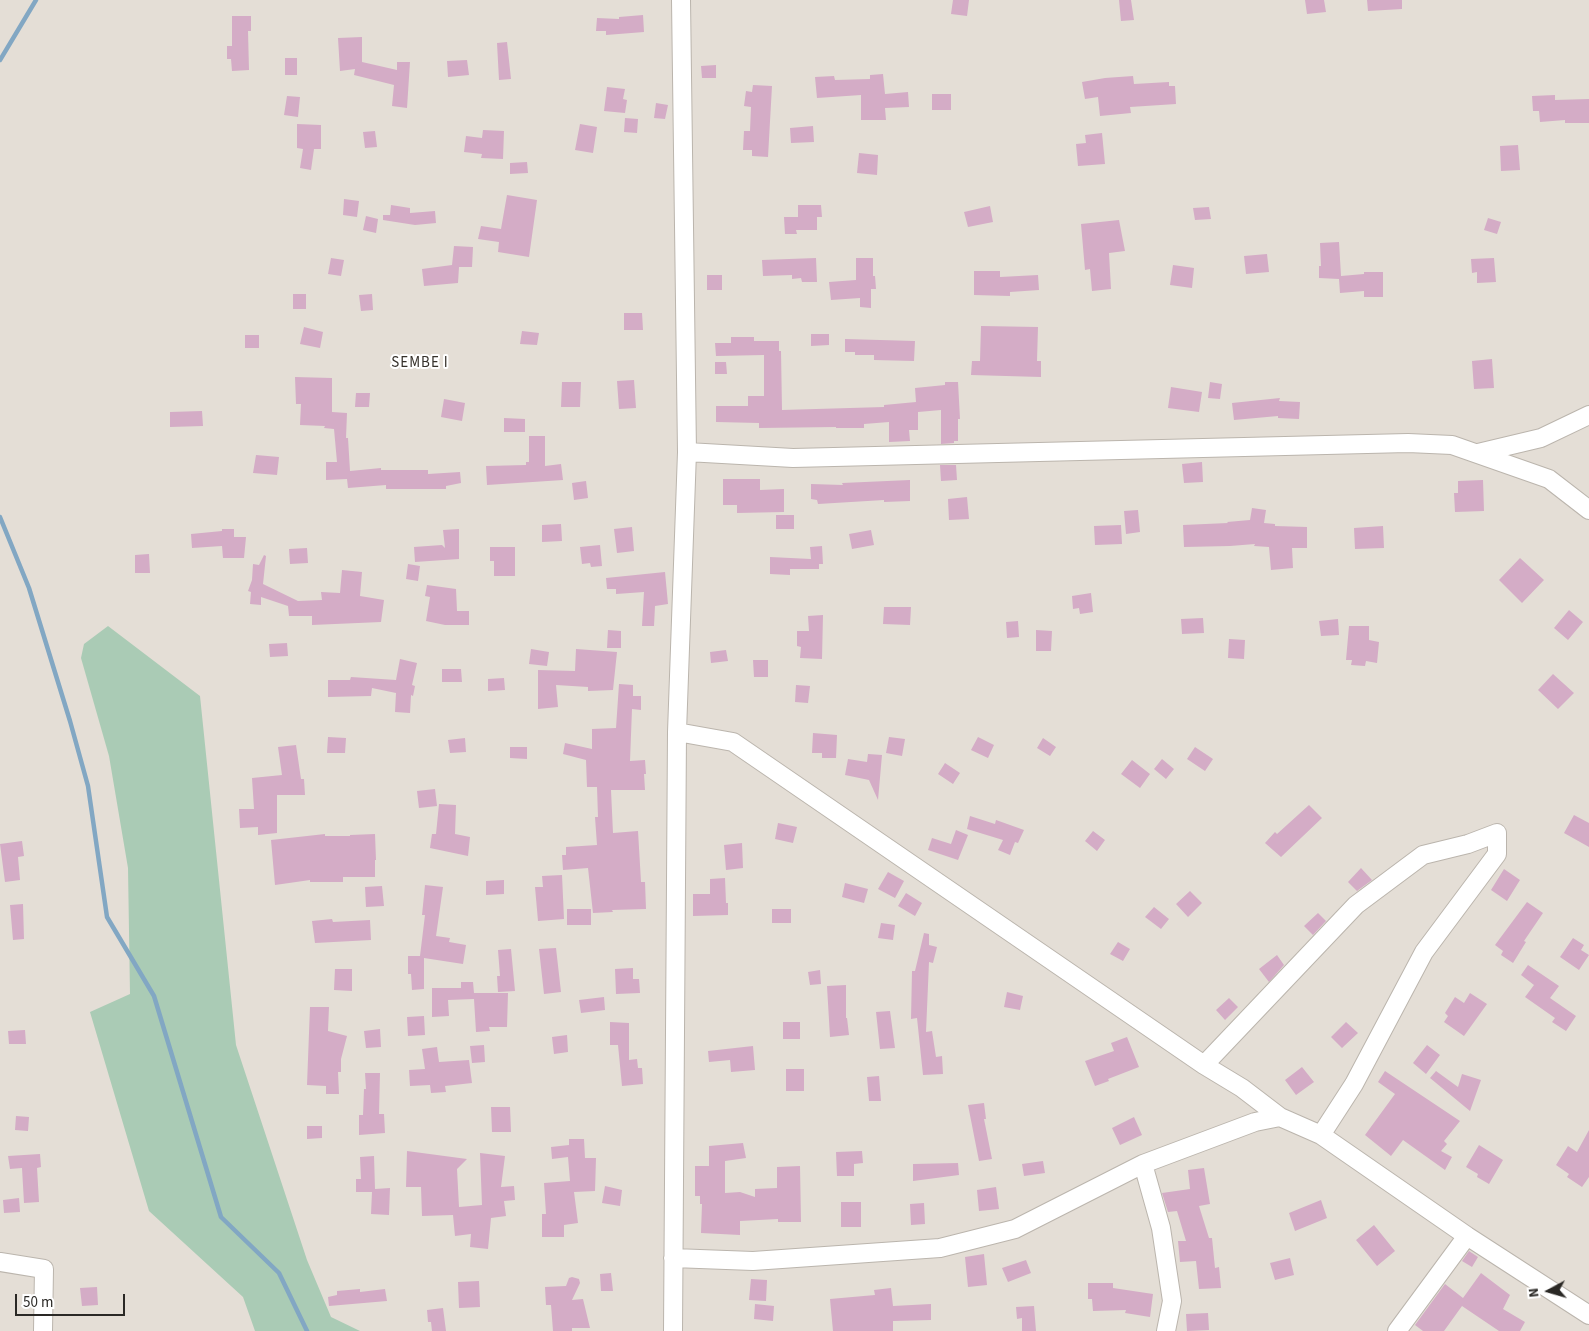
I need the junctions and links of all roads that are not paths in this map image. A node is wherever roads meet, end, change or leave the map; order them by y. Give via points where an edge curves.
1 (681, 0) edge
2 (1589, 415) edge
3 (687, 452) junction
4 (1478, 453) junction
5 (1589, 510) edge
6 (677, 732) junction
7 (1204, 1064) junction
8 (1280, 1118) junction
9 (1321, 1135) junction
10 (1143, 1164) junction
11 (1466, 1236) junction
12 (673, 1258) junction
13 (0, 1262) edge
14 (1589, 1315) edge
15 (43, 1331) edge
16 (673, 1331) edge
17 (1166, 1331) edge
18 (1398, 1331) edge

1 - 3 street
2 - 4 street via 1541,438
3 - 4 street via 793,458 1408,443 1452,445
3 - 6 street
4 - 5 street via 1549,479
6 - 7 street via 733,742
6 - 12 street
7 - 8 street
7 - 9 street via 1356,904 1423,855 1497,833 1496,854 1424,952 1354,1084
8 - 9 street
8 - 10 street via 1254,1122
9 - 11 street
10 - 12 street via 1015,1229 940,1248 753,1260
10 - 17 street via 1161,1228 1172,1301
11 - 14 street
11 - 18 street
12 - 16 street
13 - 15 street via 44,1270

